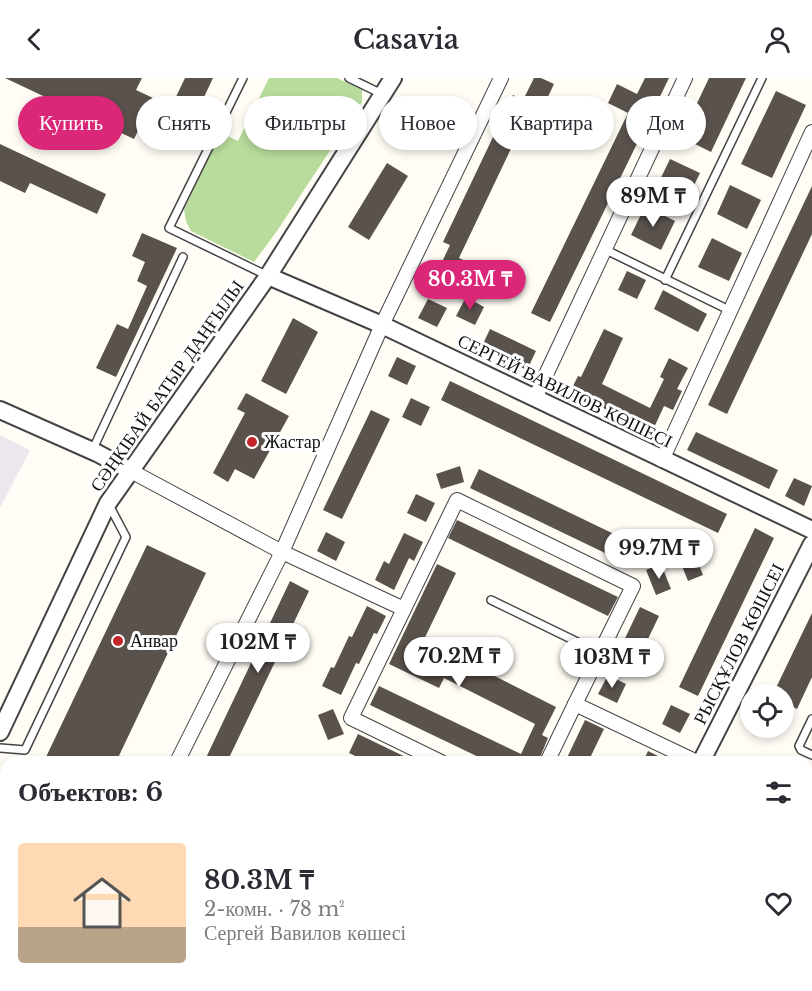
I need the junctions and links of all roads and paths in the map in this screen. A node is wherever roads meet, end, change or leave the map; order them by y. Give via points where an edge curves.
1 (243, 78) edge
2 (349, 78) edge
3 (393, 78) edge
4 (501, 78) edge
5 (685, 78) edge
6 (762, 78) edge
7 (382, 94) junction
8 (812, 132) edge
9 (603, 249) junction
10 (183, 257) dead end
11 (268, 276) junction
12 (665, 280) junction
13 (731, 311) junction
14 (382, 325) junction
15 (535, 398) junction
16 (0, 410) edge
17 (92, 451) junction
18 (662, 460) junction
19 (129, 470) junction
20 (108, 503) junction
21 (812, 530) edge
22 (812, 544) edge
23 (282, 552) junction
24 (491, 600) dead end
25 (404, 609) junction
26 (600, 653) junction
27 (575, 704) junction
28 (812, 719) edge
29 (0, 732) edge
30 (0, 748) edge
31 (812, 755) edge
32 (180, 756) edge
33 (429, 756) edge
34 (550, 756) edge
35 (686, 756) edge
36 (702, 756) edge

1 - 11 lane via 169,228
2 - 7 lane
3 - 7 street, СӘҢКІБАЙ БАТЫР ДАҢҒЫЛЫ
4 - 14 street
5 - 9 street
6 - 12 lane
7 - 11 street, СӘҢКІБАЙ БАТЫР ДАҢҒЫЛЫ
8 - 13 street
9 - 12 lane
9 - 15 street
10 - 17 lane
11 - 14 street, СЕРГЕЙ ВАВИЛОВ КӨШЕСІ
11 - 19 street, СӘҢКІБАЙ БАТЫР ДАҢҒЫЛЫ
12 - 13 lane
13 - 18 street
14 - 15 street, СЕРГЕЙ ВАВИЛОВ КӨШЕСІ
14 - 23 street
15 - 18 street, СЕРГЕЙ ВАВИЛОВ КӨШЕСІ
16 - 17 street
17 - 19 street
18 - 21 street, СЕРГЕЙ ВАВИЛОВ КӨШЕСІ
19 - 20 street, СӘҢКІБАЙ БАТЫР ДАҢҒЫЛЫ
19 - 23 street
20 - 29 street, СӘҢКІБАЙ БАТЫР ДАҢҒЫЛЫ
20 - 30 lane via 126,537 25,750
22 - 36 street, РЫСҚҰЛОВ КӨШСЕІ
23 - 25 street
23 - 32 street
24 - 26 lane
25 - 26 street via 457,500 633,586
25 - 33 street via 351,717
26 - 27 street
27 - 34 street
27 - 35 street
28 - 31 lane via 799,746

